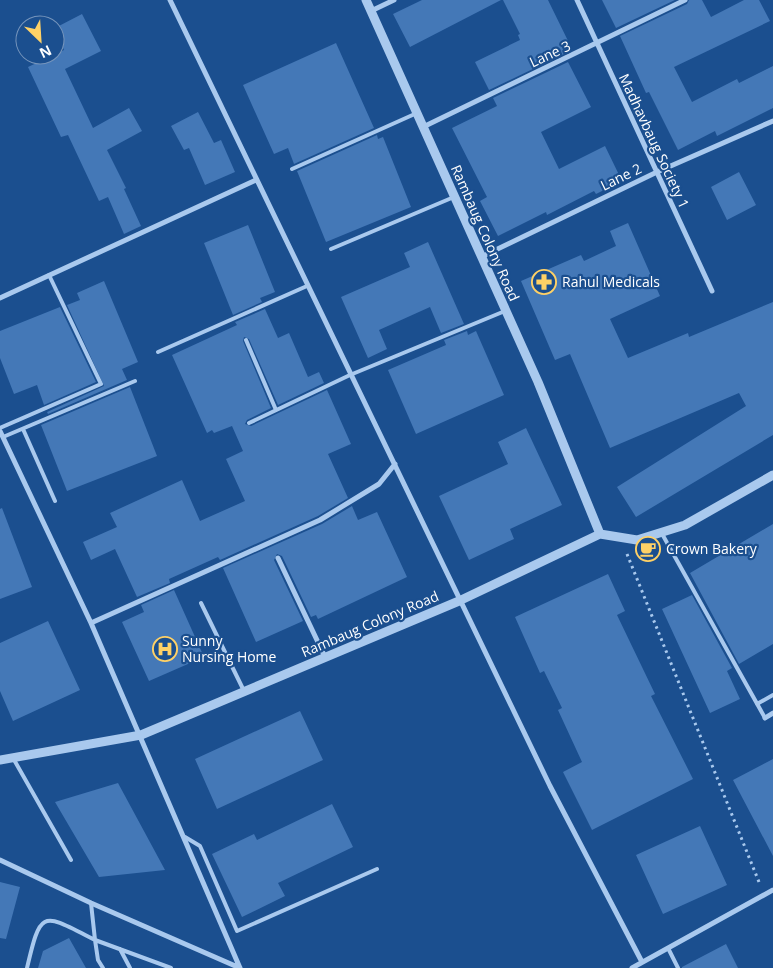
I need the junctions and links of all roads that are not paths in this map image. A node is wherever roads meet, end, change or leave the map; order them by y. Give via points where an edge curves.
1 (170, 0) edge
2 (366, 0) edge
3 (394, 0) edge
4 (577, 0) edge
5 (686, 0) edge
6 (371, 11) junction
7 (597, 44) junction
8 (417, 113) junction
9 (773, 121) edge
10 (423, 127) junction
11 (292, 169) dead end
12 (657, 172) junction
13 (256, 180) junction
14 (454, 197) junction
15 (330, 249) dead end
16 (481, 257) junction
17 (49, 275) junction
18 (307, 286) junction
19 (712, 291) dead end
20 (0, 298) edge
21 (505, 311) junction
22 (246, 340) dead end
23 (158, 352) dead end
24 (350, 375) junction
25 (135, 381) dead end
26 (276, 410) junction
27 (249, 423) dead end
28 (0, 429) edge
29 (23, 429) junction
30 (3, 437) junction
31 (395, 464) junction
32 (773, 475) edge
33 (55, 501) dead end
34 (661, 532) junction
35 (600, 534) junction
36 (278, 558) dead end
37 (459, 601) junction
38 (201, 603) dead end
39 (91, 622) junction
40 (325, 658) junction
41 (244, 692) junction
42 (773, 695) edge
43 (757, 704) junction
44 (773, 713) edge
45 (764, 718) joint
46 (141, 735) junction
47 (13, 758) junction
48 (0, 760) edge
49 (185, 837) junction
50 (0, 860) edge
51 (70, 860) dead end
52 (377, 869) dead end
53 (773, 890) edge
54 (91, 904) junction
55 (95, 940) junction
56 (668, 948) junction
57 (120, 949) junction
58 (642, 962) junction
59 (27, 968) edge
60 (103, 968) edge
61 (130, 968) edge
62 (171, 968) edge
63 (240, 968) edge
64 (632, 968) edge
65 (678, 968) edge

1 - 13 street
2 - 6 street, Rambaug Colony Road
3 - 6 street
4 - 7 street, Madhavbaug Society 1
5 - 7 street, Lane 3
6 - 8 street, Rambaug Colony Road
7 - 10 street, Lane 3
7 - 12 street, Madhavbaug Society 1
8 - 10 street, Rambaug Colony Road
8 - 11 lane
9 - 12 street, Lane 2
10 - 14 street, Rambaug Colony Road
12 - 16 street, Lane 2
12 - 19 street, Madhavbaug Society 1
13 - 17 street
13 - 18 street
14 - 15 lane
14 - 16 street, Rambaug Colony Road
16 - 21 street, Rambaug Colony Road
17 - 20 street
17 - 28 lane via 101,384
18 - 23 lane
18 - 24 street
21 - 24 lane
21 - 35 street, Rambaug Colony Road via 538,382
22 - 26 lane
24 - 26 lane
24 - 31 street
25 - 29 lane
26 - 27 lane
28 - 30 street
29 - 30 lane
29 - 33 lane
30 - 39 street
31 - 37 street
31 - 39 street via 379,484 320,520
32 - 34 street via 685,525
34 - 35 street via 637,540
34 - 43 lane
35 - 37 street, Rambaug Colony Road
36 - 40 street
37 - 40 street, Rambaug Colony Road
37 - 58 street
38 - 41 lane
39 - 46 street
40 - 41 street, Rambaug Colony Road
41 - 46 street, Rambaug Colony Road
42 - 43 lane
43 - 45 lane
44 - 45 street
46 - 47 street, Rambaug Colony Road
46 - 49 street
47 - 48 street, Rambaug Colony Road
47 - 51 lane
49 - 52 lane via 200,846 237,931
49 - 63 street
50 - 54 street
53 - 56 street
54 - 55 lane
54 - 63 street
55 - 57 lane
55 - 59 lane via 56,921 46,920 36,932
55 - 60 lane via 98,960
56 - 58 street
56 - 65 lane
57 - 61 lane
57 - 62 lane
58 - 64 street

